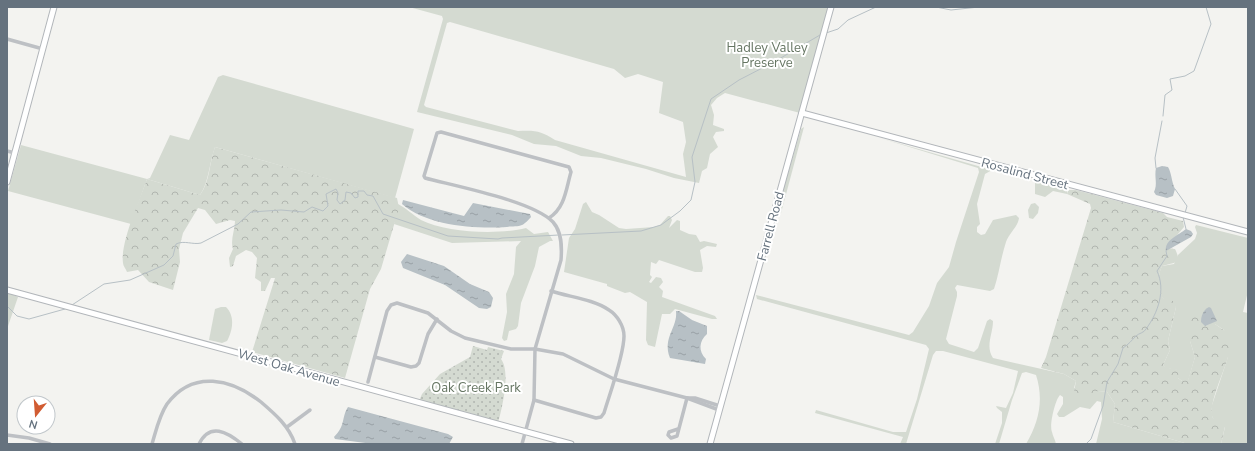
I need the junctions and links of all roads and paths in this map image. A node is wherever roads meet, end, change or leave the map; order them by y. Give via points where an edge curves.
1 (54, 7) edge
2 (831, 7) edge
3 (7, 39) edge
4 (43, 49) junction
5 (802, 113) junction
6 (7, 151) edge
7 (15, 153) junction
8 (7, 182) edge
9 (549, 218) junction
10 (1248, 232) edge
11 (7, 290) edge
12 (551, 291) junction
13 (438, 320) junction
14 (535, 349) junction
15 (375, 357) junction
16 (614, 379) junction
17 (368, 382) junction
18 (360, 387) junction
19 (372, 390) junction
20 (687, 398) junction
21 (534, 400) junction
22 (720, 408) junction
23 (310, 410) dead end
24 (287, 427) junction
25 (678, 429) dead end
26 (525, 431) junction
27 (7, 435) edge
28 (50, 444) edge
29 (152, 444) edge
30 (199, 444) edge
31 (242, 444) edge
32 (295, 444) edge
33 (522, 444) edge
34 (570, 444) edge
35 (710, 444) edge

1 - 4 street
2 - 5 street, Farrell Road
3 - 4 street
4 - 7 street
5 - 10 street, Rosalind Street
5 - 22 street, Farrell Road
6 - 7 street
7 - 8 street
9 - 9 street via 534,208 425,178 437,133 442,132 569,168 571,172 564,199 558,211
9 - 12 street via 560,235 562,248 561,260
11 - 18 street, West Oak Avenue
12 - 14 street
12 - 16 street via 599,305 610,310 618,319 624,335
13 - 14 street via 465,338 511,349
13 - 15 street via 428,334 416,366 411,367
13 - 15 street via 422,311 397,303 391,305 387,311
14 - 16 street via 575,358
14 - 21 street
15 - 17 street
16 - 20 street
16 - 21 street via 601,417 596,418
17 - 18 street
17 - 19 street
18 - 19 street, West Oak Avenue
19 - 26 street, West Oak Avenue
20 - 22 street via 695,398
20 - 25 street
21 - 26 street
22 - 35 street, Farrell Road
23 - 24 street
24 - 29 street via 246,391 221,381 207,381 178,392 167,404
24 - 32 street
26 - 33 street
26 - 34 street, West Oak Avenue
27 - 28 street
30 - 31 street via 210,432 220,430

